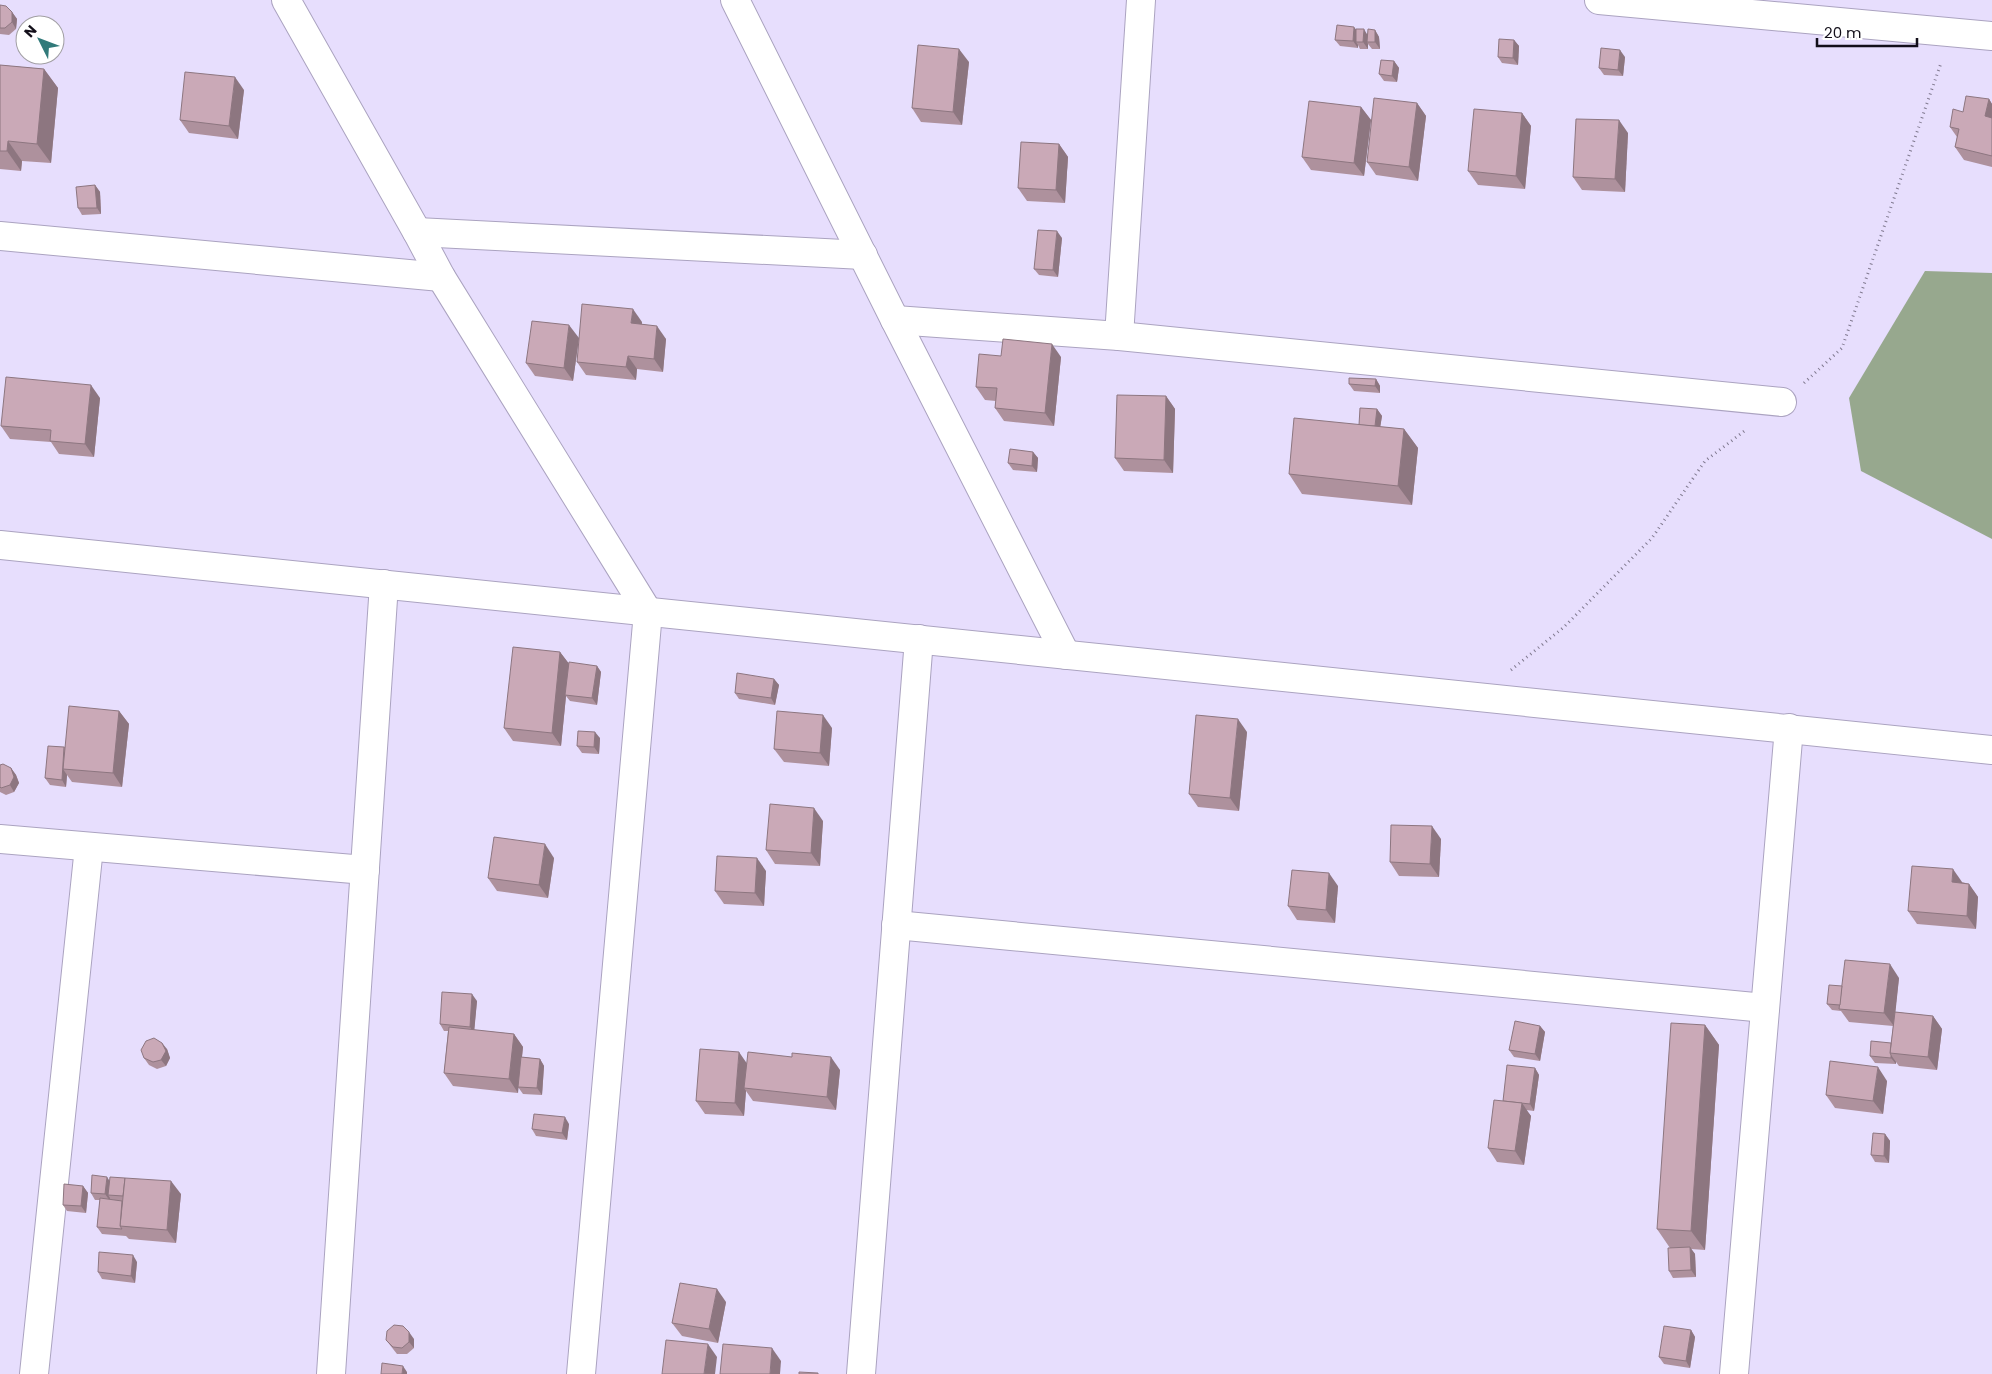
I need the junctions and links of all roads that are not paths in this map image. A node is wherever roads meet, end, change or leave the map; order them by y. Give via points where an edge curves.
1 (286, 0) edge
2 (736, 0) edge
3 (1141, 0) edge
4 (1599, 0) edge
5 (1992, 36) edge
6 (417, 232) junction
7 (0, 236) edge
8 (863, 255) junction
9 (440, 277) junction
10 (895, 320) junction
11 (1119, 336) junction
12 (1782, 402) dead end
13 (0, 545) edge
14 (384, 584) junction
15 (648, 612) junction
16 (919, 639) junction
17 (1066, 655) junction
18 (1789, 728) junction
19 (1992, 750) edge
20 (0, 839) edge
21 (89, 846) junction
22 (365, 870) junction
23 (896, 925) junction
24 (1765, 1008) junction
25 (34, 1374) edge
26 (331, 1374) edge
27 (581, 1374) edge
28 (861, 1374) edge
29 (1734, 1374) edge

1 - 6 street
2 - 8 street
3 - 11 street
4 - 5 street
6 - 8 street
6 - 9 street
7 - 9 street
8 - 10 street
9 - 15 street
10 - 11 street
10 - 17 street
11 - 12 street
13 - 14 street
14 - 15 street
14 - 22 street
15 - 16 street
15 - 27 street
16 - 17 street
16 - 23 street
17 - 18 street
18 - 19 street
18 - 24 street
20 - 21 street
21 - 22 street
21 - 25 street
22 - 26 street
23 - 24 street
23 - 28 street
24 - 29 street

